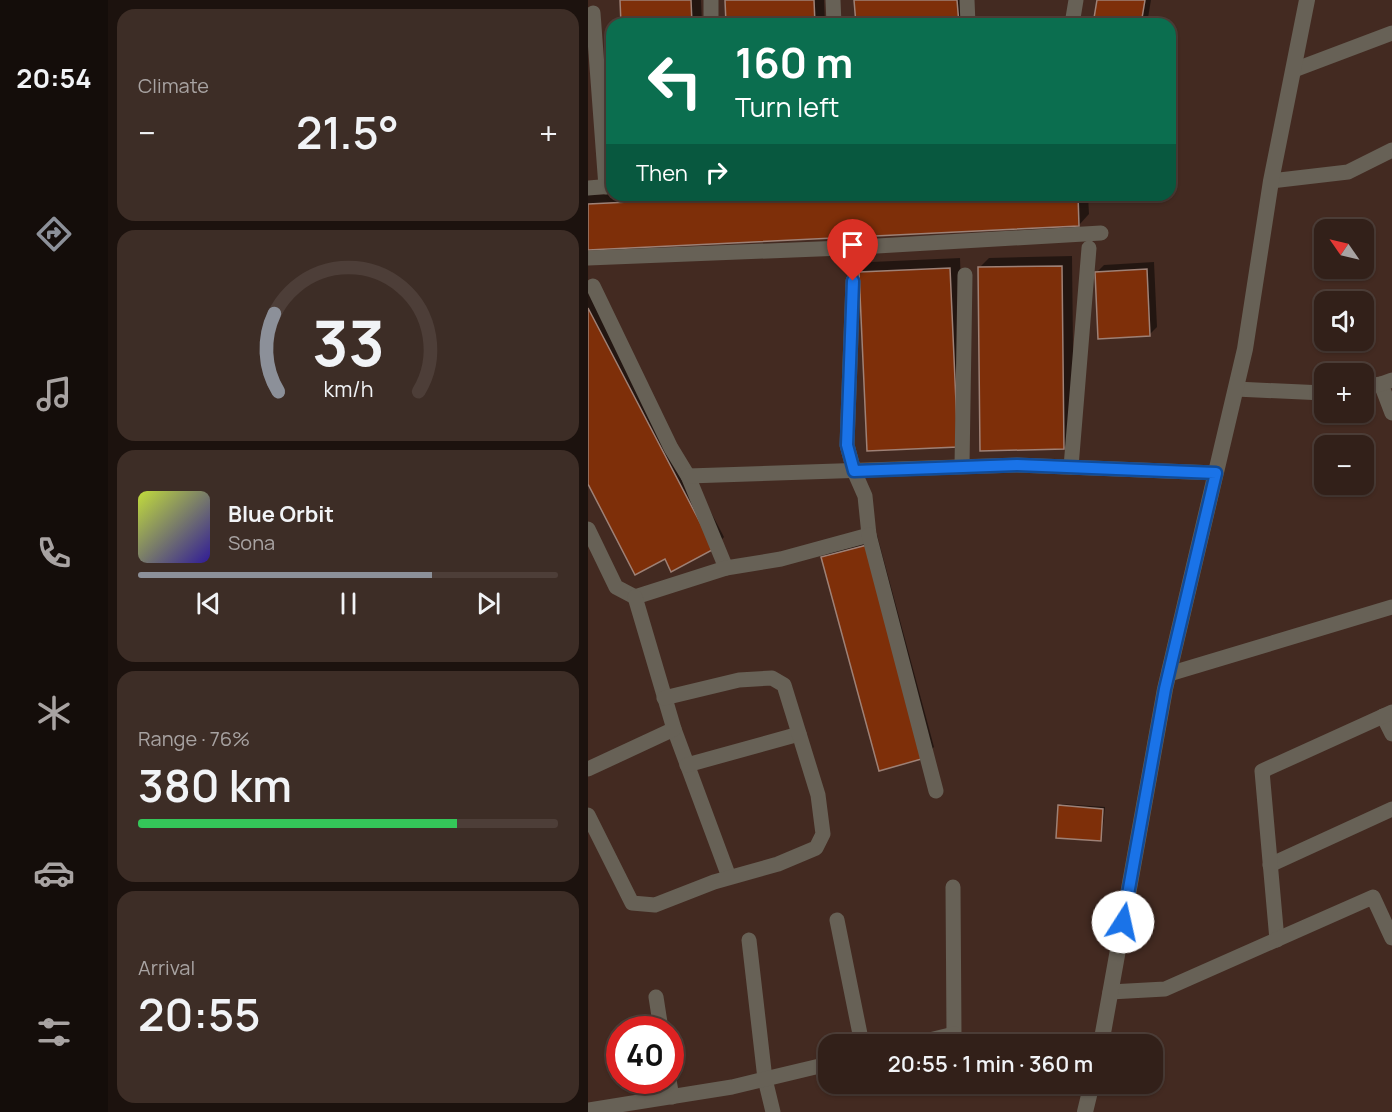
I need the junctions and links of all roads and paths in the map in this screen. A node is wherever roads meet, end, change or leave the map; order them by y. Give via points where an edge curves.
1 (711, 0) edge
2 (833, 0) edge
3 (967, 0) edge
4 (1076, 0) edge
5 (1307, 0) edge
6 (593, 12) edge
7 (711, 18) edge
8 (834, 18) edge
9 (968, 18) edge
10 (1073, 18) edge
11 (1392, 33) edge
12 (1294, 70) junction
13 (1392, 150) edge
14 (606, 153) edge
15 (1271, 181) junction
16 (606, 186) edge
17 (588, 188) edge
18 (1101, 233) dead end
19 (1089, 248) dead end
20 (588, 258) edge
21 (965, 275) dead end
22 (853, 281) dead end
23 (593, 286) dead end
24 (1387, 382) edge
25 (1236, 389) junction
26 (1314, 393) edge
27 (1392, 413) edge
28 (962, 466) junction
29 (1071, 467) junction
30 (854, 471) junction
31 (1216, 473) junction
32 (688, 476) junction
33 (588, 529) edge
34 (869, 535) junction
35 (726, 568) junction
36 (634, 597) junction
37 (1392, 608) edge
38 (1169, 674) junction
39 (664, 698) junction
40 (1388, 714) edge
41 (674, 729) junction
42 (799, 734) junction
43 (1392, 734) edge
44 (687, 765) junction
45 (588, 769) edge
46 (936, 791) dead end
47 (1392, 809) edge
48 (588, 815) edge
49 (1270, 865) junction
50 (729, 877) junction
51 (953, 887) dead end
52 (837, 920) dead end
53 (1392, 938) edge
54 (748, 940) dead end
55 (1277, 940) junction
56 (1110, 992) junction
57 (656, 997) dead end
58 (659, 1016) edge
59 (860, 1034) edge
60 (955, 1034) edge
61 (1103, 1034) edge
62 (818, 1066) edge
63 (765, 1079) junction
64 (671, 1094) edge
65 (1089, 1094) edge
66 (672, 1097) junction
67 (588, 1110) edge
68 (773, 1112) edge
69 (1085, 1112) edge

1 - 7 street
2 - 8 street
3 - 9 street
4 - 10 street
5 - 12 street
6 - 14 street
11 - 12 street
12 - 15 street
13 - 15 street via 1348,172
15 - 25 street
16 - 17 street
18 - 20 street
19 - 29 street
21 - 28 street
22 - 30 street via 847,445
23 - 32 street via 670,448
24 - 27 street
25 - 26 street
25 - 31 street
28 - 29 street
28 - 30 street
29 - 31 street
30 - 32 street
30 - 34 street via 865,496
31 - 38 street
32 - 35 street
33 - 36 street via 616,587
34 - 35 street via 781,559
34 - 46 street
35 - 36 street
36 - 39 street
37 - 38 street
38 - 56 street
39 - 41 street
39 - 42 street via 739,680 772,678 784,685
40 - 43 street
40 - 49 street via 1262,771
41 - 44 street
41 - 45 street
42 - 44 street
42 - 50 street via 818,795 823,834 816,848 778,864
44 - 50 street
47 - 49 street
48 - 50 street via 632,903 655,905
49 - 55 street
51 - 60 street
52 - 59 street
53 - 55 street via 1373,897
54 - 63 street
55 - 56 street via 1165,990
56 - 61 street
57 - 58 street
62 - 63 street
63 - 66 street
63 - 68 street
64 - 66 street
65 - 69 street
66 - 67 street

